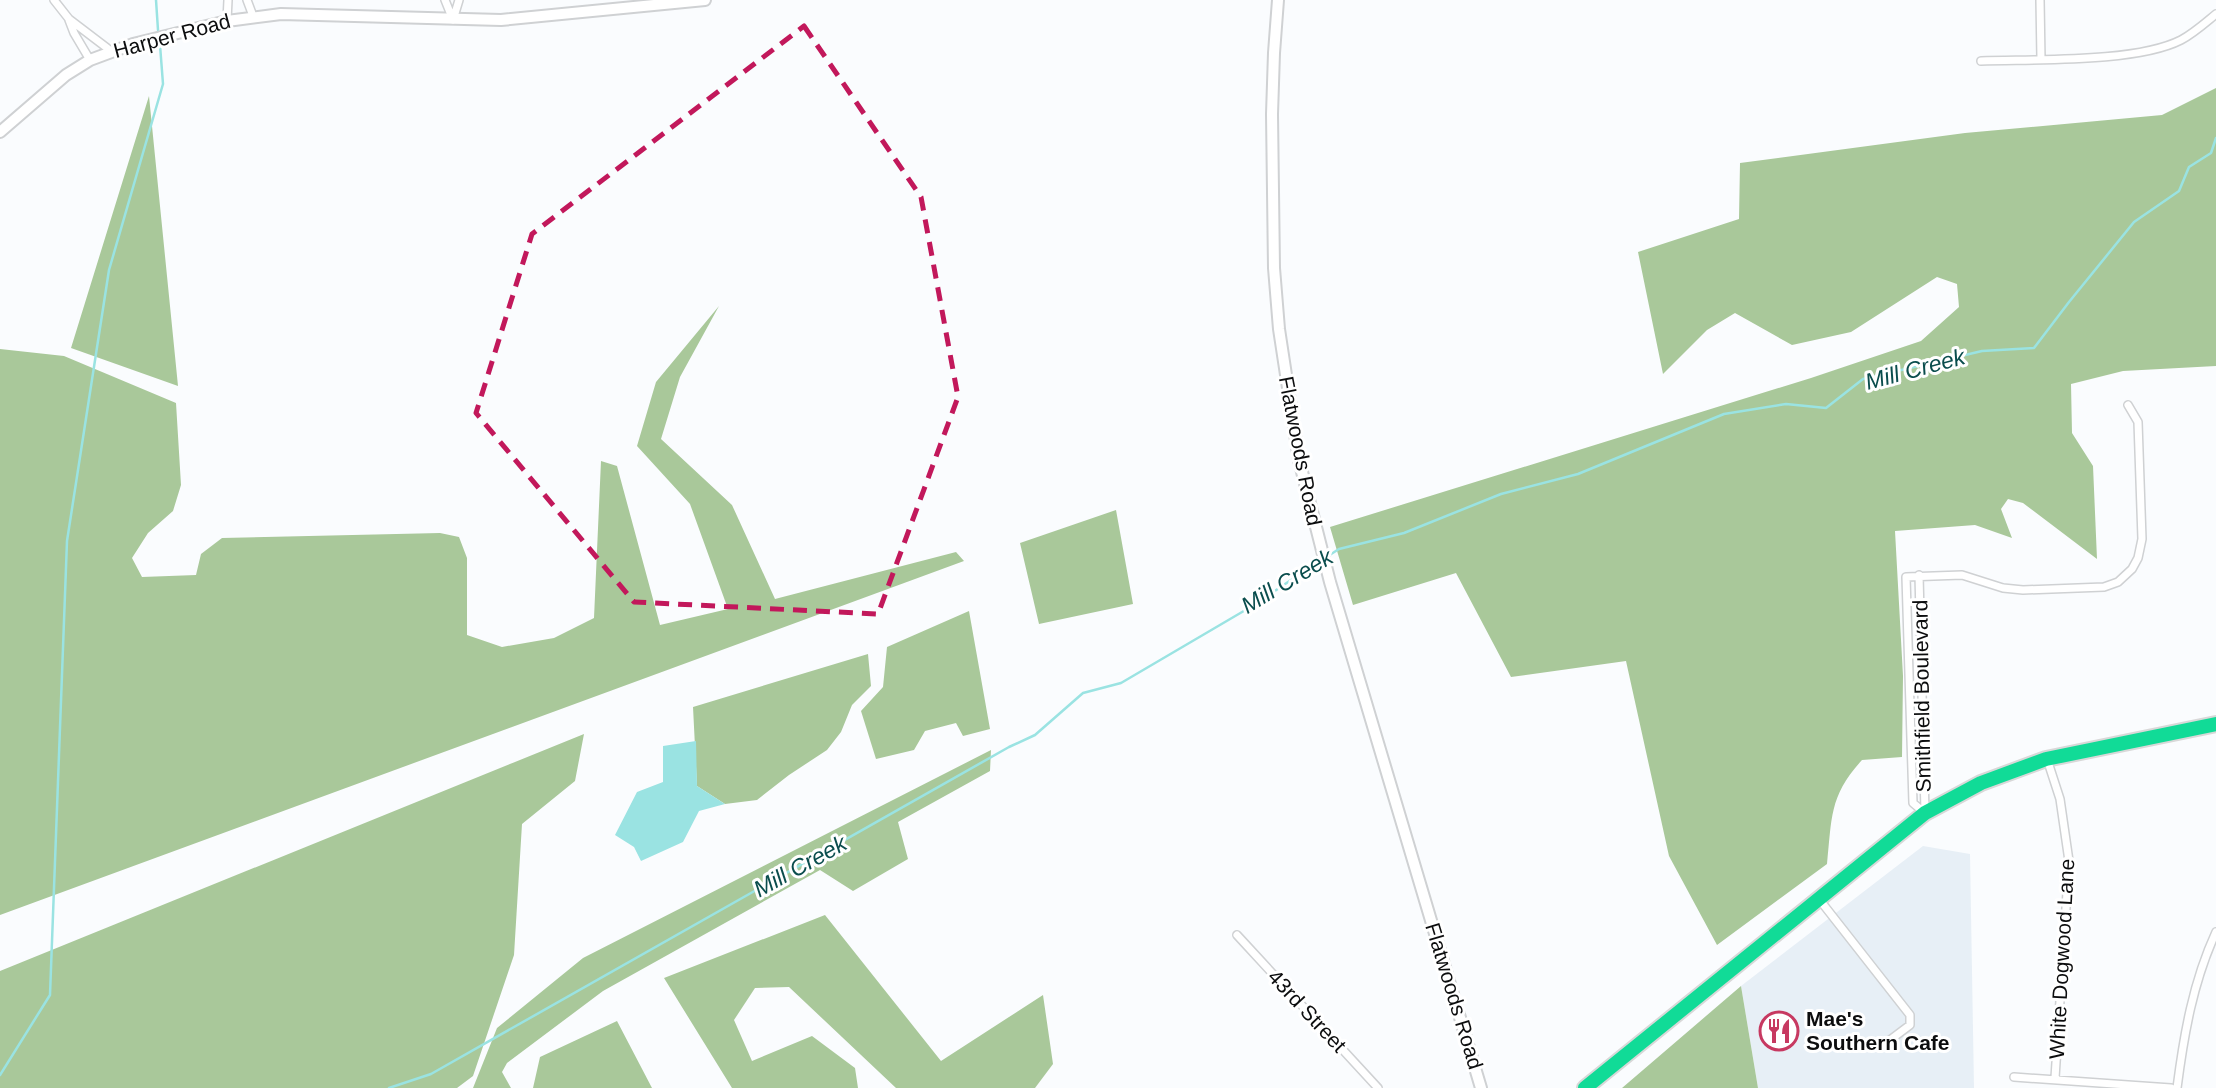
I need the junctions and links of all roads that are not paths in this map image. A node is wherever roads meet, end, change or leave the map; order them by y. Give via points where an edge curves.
1 (54, 0) edge
2 (228, 0) edge
3 (247, 0) edge
4 (445, 0) edge
5 (458, 0) edge
6 (705, 0) edge
7 (1279, 0) edge
8 (2040, 0) edge
9 (2216, 14) edge
10 (253, 16) junction
11 (69, 19) junction
12 (453, 20) junction
13 (227, 21) junction
14 (111, 51) junction
15 (2041, 59) junction
16 (90, 60) junction
17 (1981, 61) dead end
18 (0, 132) edge
19 (2128, 405) dead end
20 (1919, 575) junction
21 (2216, 724) edge
22 (2046, 759) junction
23 (1926, 813) junction
24 (1819, 900) junction
25 (2216, 932) edge
26 (1237, 935) dead end
27 (1890, 1040) dead end
28 (2014, 1077) dead end
29 (2055, 1078) junction
30 (1378, 1088) edge
31 (1481, 1088) edge
32 (1585, 1088) edge
33 (2171, 1088) edge
34 (2177, 1088) edge

1 - 11 street
2 - 13 street
3 - 10 street
4 - 12 street
5 - 12 street
6 - 12 street, Harper Road via 531,18
7 - 31 street, Flatwoods Road via 1272,114 1275,280 1288,400 1305,490 1330,582
8 - 15 street
9 - 15 street via 2181,40 2155,50
10 - 12 street, Harper Road
10 - 13 street, Harper Road
11 - 14 street
11 - 16 street
13 - 14 street, Harper Road
14 - 16 street, Harper Road
15 - 17 street
16 - 18 street, Harper Road
19 - 20 street via 2138,422 2142,539 2132,569 2118,582 2104,587 2023,590 1962,575
20 - 23 street, Smithfield Boulevard
20 - 23 street, Smithfield Boulevard via 1906,577 1913,803
21 - 22 highway
22 - 23 highway via 1981,783
22 - 29 street, White Dogwood Lane via 2060,799 2069,861
23 - 24 highway
24 - 27 street via 1910,1015 1910,1025
24 - 32 highway
25 - 34 street via 2186,1026
26 - 30 street, 43rd Street
28 - 29 street
29 - 33 street

